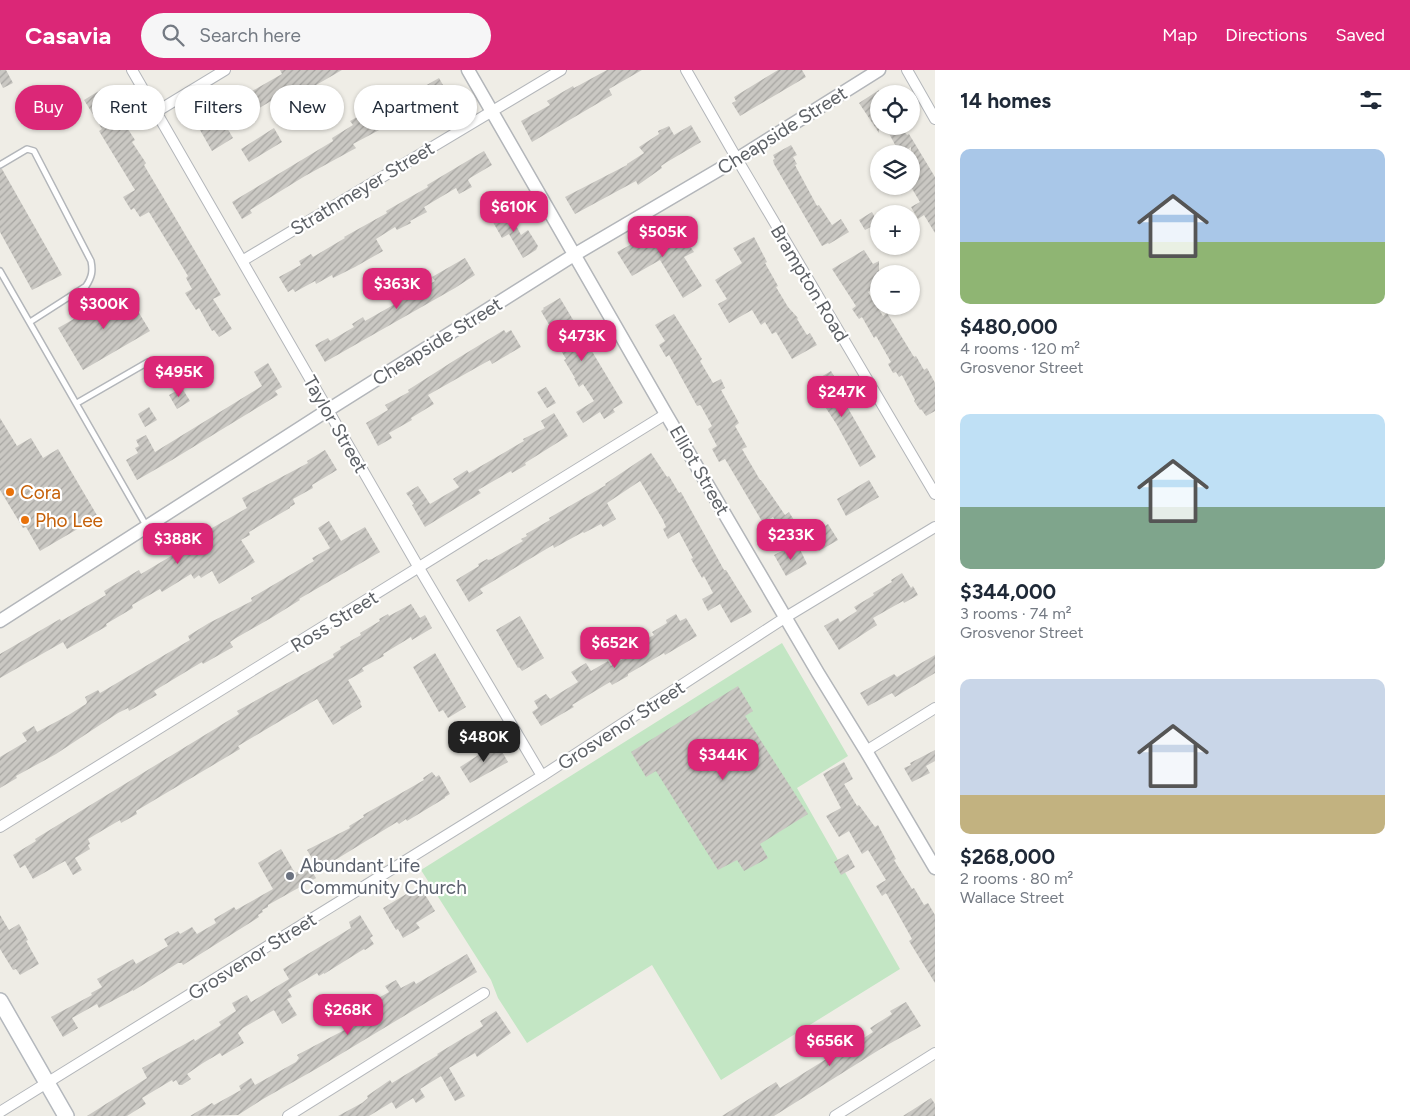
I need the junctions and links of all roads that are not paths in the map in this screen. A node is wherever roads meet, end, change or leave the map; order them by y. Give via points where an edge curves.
1 (132, 70) edge
2 (225, 70) edge
3 (468, 70) edge
4 (561, 70) edge
5 (686, 70) edge
6 (879, 70) edge
7 (907, 70) edge
8 (141, 85) edge
9 (165, 107) edge
10 (492, 110) junction
11 (935, 119) edge
12 (165, 128) edge
13 (737, 159) junction
14 (0, 165) edge
15 (574, 255) junction
16 (242, 261) junction
17 (0, 271) edge
18 (30, 322) junction
19 (148, 362) dead end
20 (77, 403) junction
21 (328, 410) junction
22 (666, 414) junction
23 (935, 494) edge
24 (147, 527) junction
25 (935, 527) edge
26 (419, 568) junction
27 (786, 617) junction
28 (0, 621) edge
29 (935, 708) edge
30 (866, 751) junction
31 (542, 776) junction
32 (0, 827) edge
33 (935, 868) edge
34 (484, 993) dead end
35 (0, 1002) edge
36 (935, 1053) edge
37 (47, 1084) junction
38 (0, 1112) edge
39 (66, 1116) edge
40 (288, 1116) edge
41 (835, 1116) edge

1 - 8 street, Taylor Street
2 - 9 street
3 - 10 street, Elliot Street
4 - 10 street, Strathmeyer Street
5 - 13 street, Brampton Road
6 - 13 street, Cheapside Street
7 - 11 street
10 - 15 street, Elliot Street
10 - 16 street, Strathmeyer Street
12 - 16 street, Taylor Street
13 - 15 street, Cheapside Street
13 - 23 street, Brampton Road
14 - 18 lane via 27,148 34,150 91,261 93,271 86,286
15 - 21 street, Cheapside Street
15 - 22 street, Elliot Street
16 - 21 street, Taylor Street
17 - 18 lane
18 - 20 lane
19 - 20 lane
20 - 24 lane
21 - 24 street, Cheapside Street
21 - 26 street, Taylor Street
22 - 26 street, Ross Street
22 - 27 street, Elliot Street
24 - 28 street, Cheapside Street
25 - 27 street, Grosvenor Street
26 - 31 street, Taylor Street
26 - 32 street, Ross Street
27 - 30 street, Elliot Street
27 - 31 street, Grosvenor Street
29 - 30 street
30 - 33 street, Elliot Street
31 - 37 street, Grosvenor Street
34 - 40 street
35 - 37 main road
36 - 41 street
37 - 38 street, Grosvenor Street
37 - 39 main road

